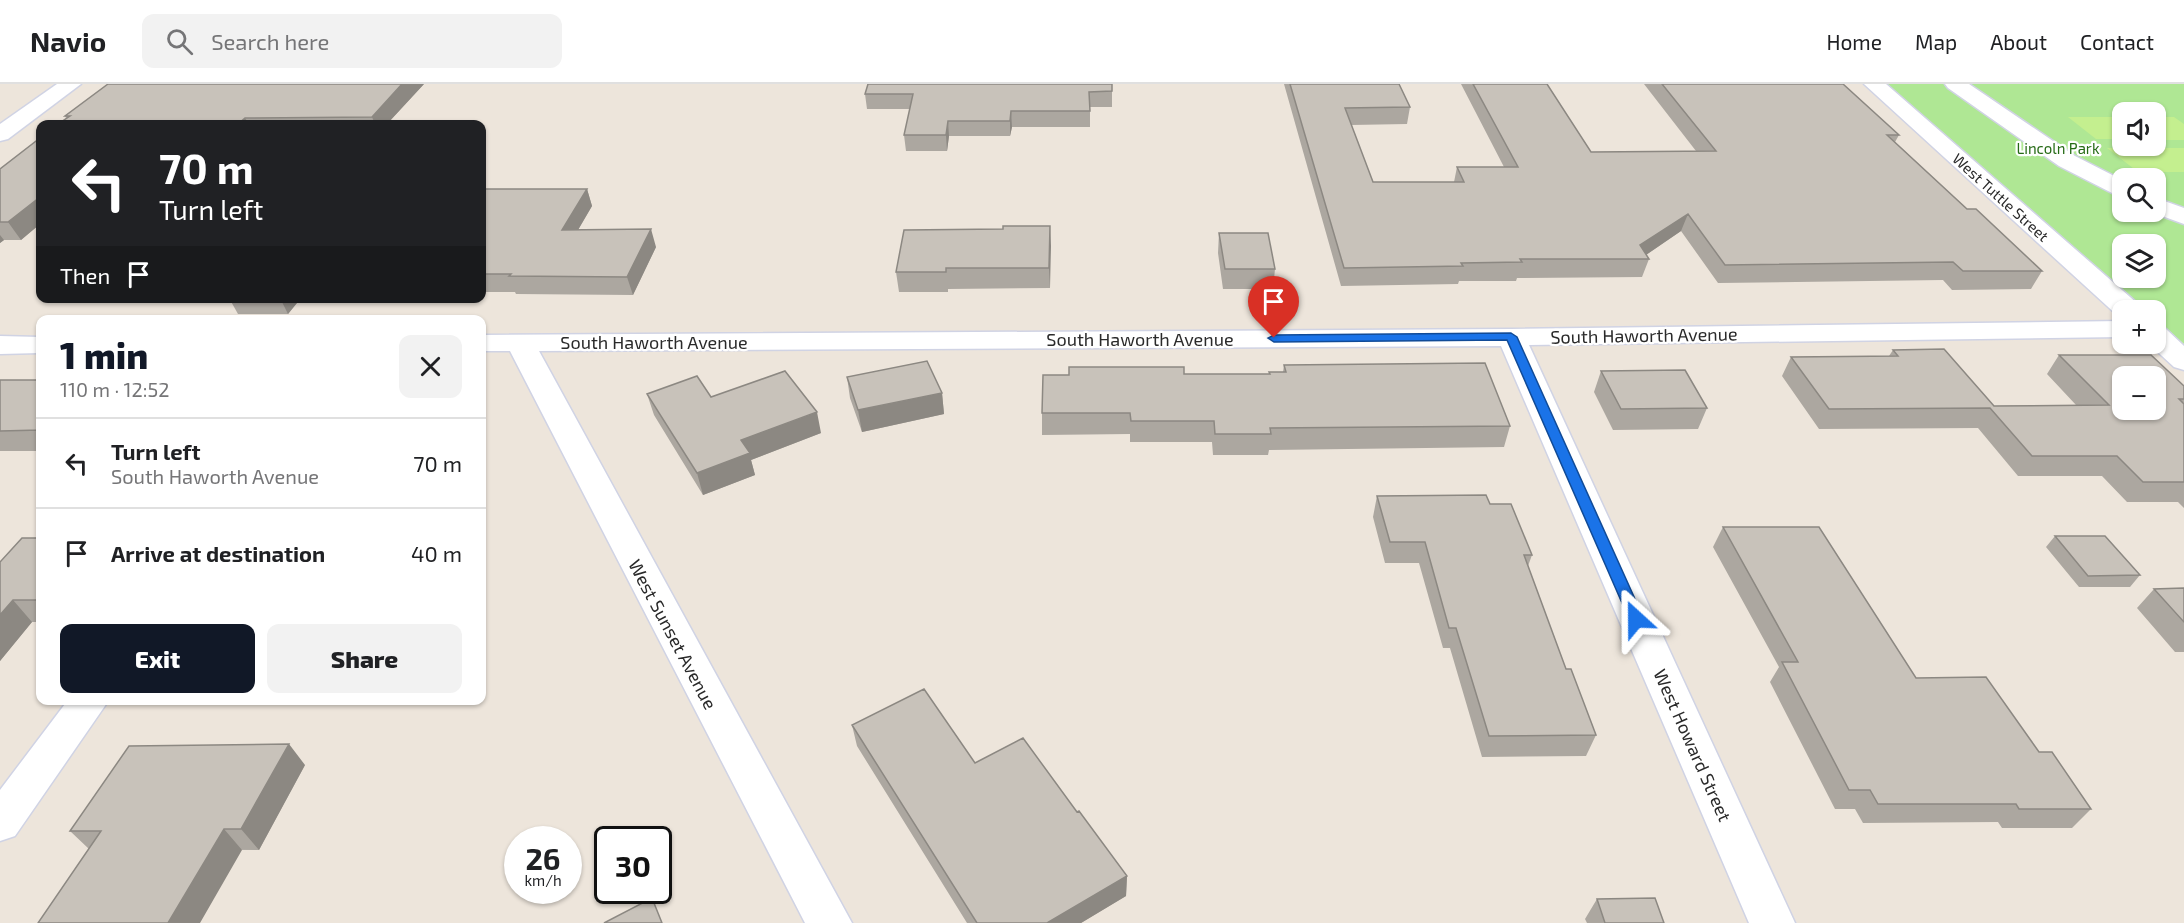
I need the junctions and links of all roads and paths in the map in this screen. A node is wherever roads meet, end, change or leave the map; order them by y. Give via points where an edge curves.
1 (71, 84) edge
2 (1874, 84) edge
3 (1955, 84) edge
4 (0, 134) edge
5 (2112, 184) edge
6 (2166, 209) edge
7 (2184, 217) edge
8 (2117, 300) edge
9 (2112, 329) edge
10 (1511, 337) junction
11 (486, 343) edge
12 (520, 343) junction
13 (2166, 344) edge
14 (0, 345) edge
15 (36, 345) edge
16 (2184, 361) edge
17 (86, 705) edge
18 (0, 823) edge
19 (829, 923) edge
20 (1772, 923) edge

1 - 4 street
2 - 8 street, West Tuttle Street
3 - 5 street via 2058,156
6 - 7 street
9 - 10 street, South Haworth Avenue
10 - 12 street, South Haworth Avenue
10 - 20 street, West Howard Street
11 - 12 street, South Haworth Avenue
12 - 19 street, West Sunset Avenue
13 - 16 street
14 - 15 street
17 - 18 street

